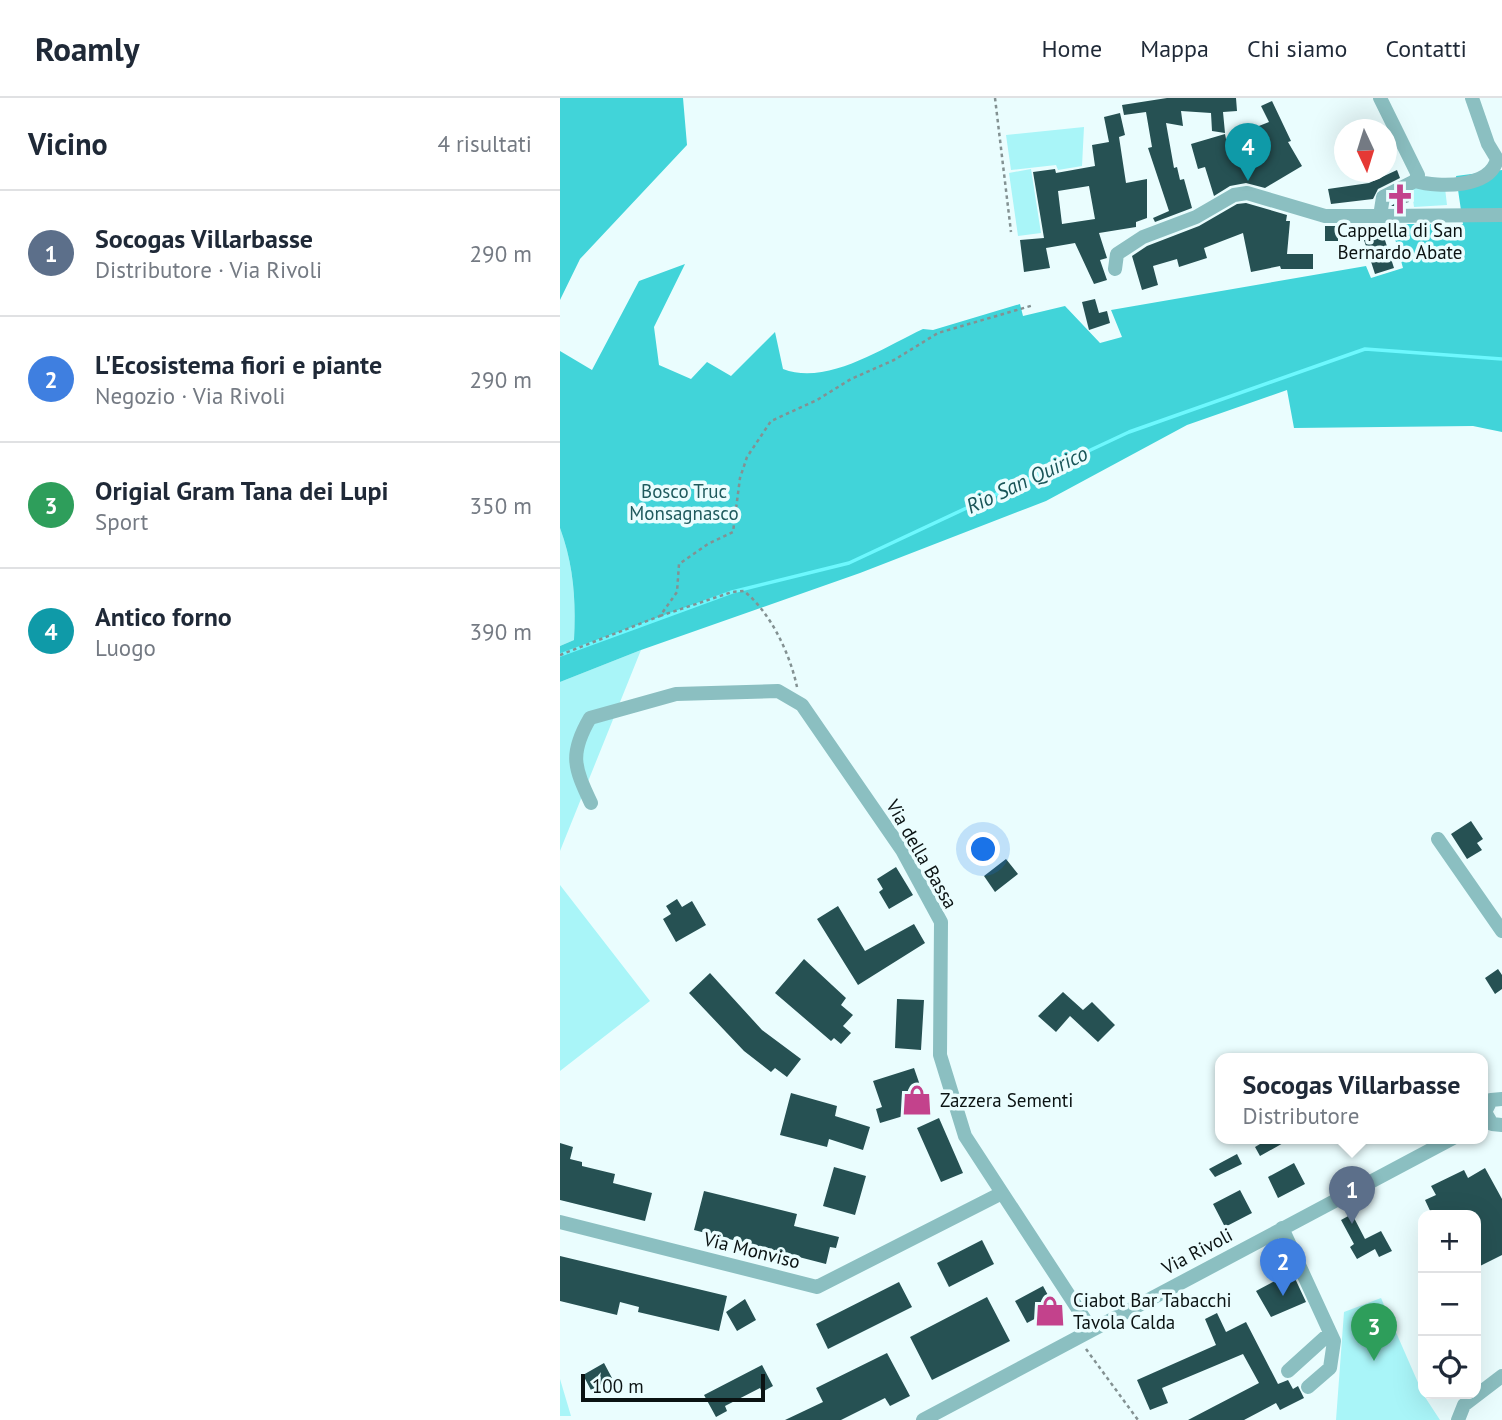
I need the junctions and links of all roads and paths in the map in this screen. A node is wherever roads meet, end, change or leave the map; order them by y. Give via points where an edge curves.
1 (995, 98) edge
2 (1380, 98) edge
3 (1472, 98) edge
4 (1415, 181) junction
5 (1502, 215) edge
6 (1380, 216) junction
7 (1012, 232) dead end
8 (1115, 269) dead end
9 (1034, 305) dead end
10 (660, 616) junction
11 (560, 655) edge
12 (802, 705) junction
13 (591, 803) dead end
14 (1438, 839) dead end
15 (1502, 931) edge
16 (1441, 1144) edge
17 (1000, 1194) junction
18 (560, 1222) edge
19 (1282, 1228) junction
20 (1084, 1332) junction
21 (1331, 1333) junction
22 (1288, 1371) dead end
23 (1502, 1376) edge
24 (1308, 1387) dead end
25 (923, 1420) edge
26 (1138, 1420) edge
27 (1458, 1420) edge

1 - 7 path
2 - 4 street via 1416,167
3 - 4 street via 1497,159 1495,168 1487,177 1460,183 1426,185
4 - 6 street via 1383,197
5 - 6 street
6 - 8 street via 1325,216 1261,195 1234,195 1196,217 1128,245 1117,254
9 - 10 path via 939,333 771,421 747,457 733,532 679,564 677,592
10 - 11 path
10 - 12 path via 744,592 766,616 789,656
12 - 13 street via 778,691 676,694 590,718 574,753 578,776
12 - 17 street, Via della Bassa via 902,850 941,922 940,1055 964,1136
14 - 15 street
16 - 19 street, Via Rivoli
17 - 18 street, Via Monviso via 817,1287
17 - 20 street, Via della Bassa
19 - 20 street, Via Rivoli
19 - 21 street
20 - 25 street, Via Rivoli
20 - 26 path
21 - 22 street
21 - 24 street via 1335,1350 1330,1368
23 - 27 street via 1464,1405

